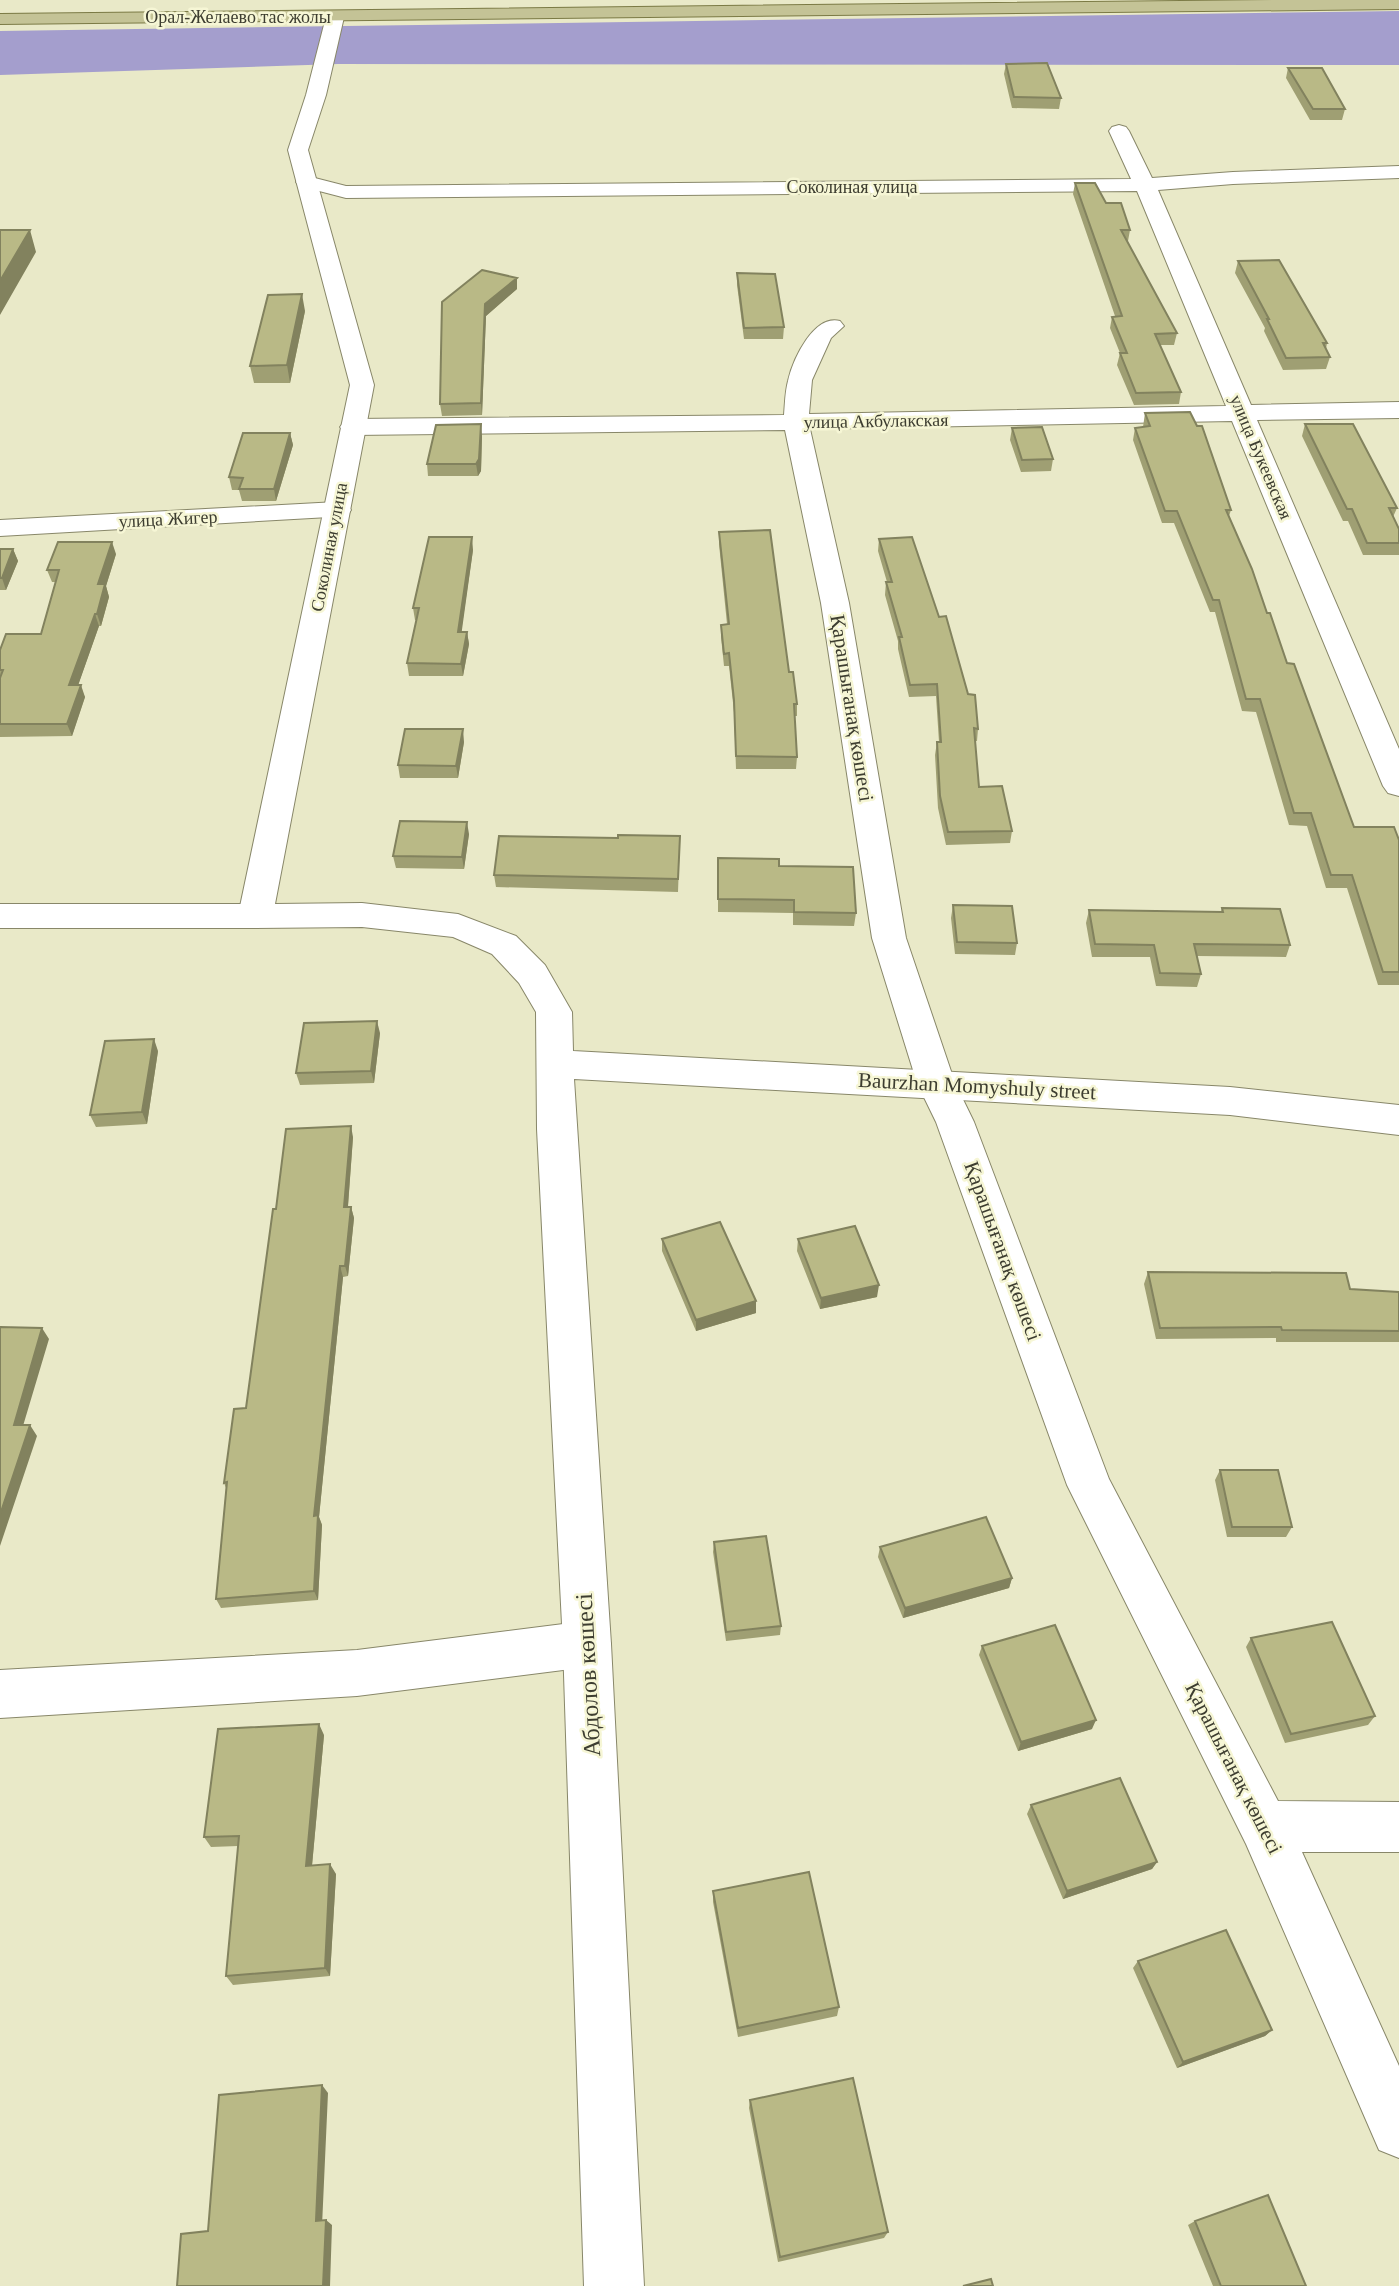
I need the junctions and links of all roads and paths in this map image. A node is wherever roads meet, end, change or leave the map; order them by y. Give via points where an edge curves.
1 (1399, 4) edge
2 (335, 17) junction
3 (0, 19) edge
4 (1119, 131) dead end
5 (1399, 172) edge
6 (307, 183) junction
7 (1146, 185) junction
8 (832, 326) dead end
9 (1399, 410) edge
10 (1243, 414) junction
11 (796, 422) junction
12 (354, 427) junction
13 (337, 510) junction
14 (0, 528) edge
15 (1399, 786) edge
16 (0, 916) edge
17 (255, 916) junction
18 (555, 1064) junction
19 (936, 1083) junction
20 (1399, 1120) edge
21 (587, 1644) junction
22 (0, 1694) edge
23 (1264, 1826) junction
24 (1399, 1828) edge
25 (1399, 2130) edge
26 (614, 2286) edge

1 - 2 main road, Орал-Желаево тас жолы
2 - 3 main road, Орал-Желаево тас жолы
2 - 6 street, Соколиная улица via 298,150
4 - 7 street, улица Букеевская
5 - 7 street, Соколиная улица
6 - 7 street, Соколиная улица via 346,192
6 - 12 street, Соколиная улица via 362,385
7 - 10 street, улица Букеевская
8 - 11 street, Қарашығанақ көшесі via 821,335 800,380
9 - 10 street, улица Акбулакская
10 - 11 street, улица Акбулакская
10 - 15 street, улица Букеевская
11 - 12 street, улица Акбулакская
11 - 19 street, Қарашығанақ көшесі via 835,603 889,938
12 - 13 street, Соколиная улица
13 - 14 street, улица Жигер
13 - 17 street, Соколиная улица
16 - 17 street
17 - 18 street, Абдолов көшесі via 362,915 458,926 504,945 532,974 554,1012
18 - 19 street, Baurzhan Momyshuly street
18 - 21 street, Абдолов көшесі
19 - 20 street, Baurzhan Momyshuly street via 1230,1101
19 - 23 street, Қарашығанақ көшесі via 955,1122 1089,1485
21 - 22 street via 357,1673
21 - 26 street, Абдолов көшесі
23 - 24 street
23 - 25 street, Қарашығанақ көшесі

